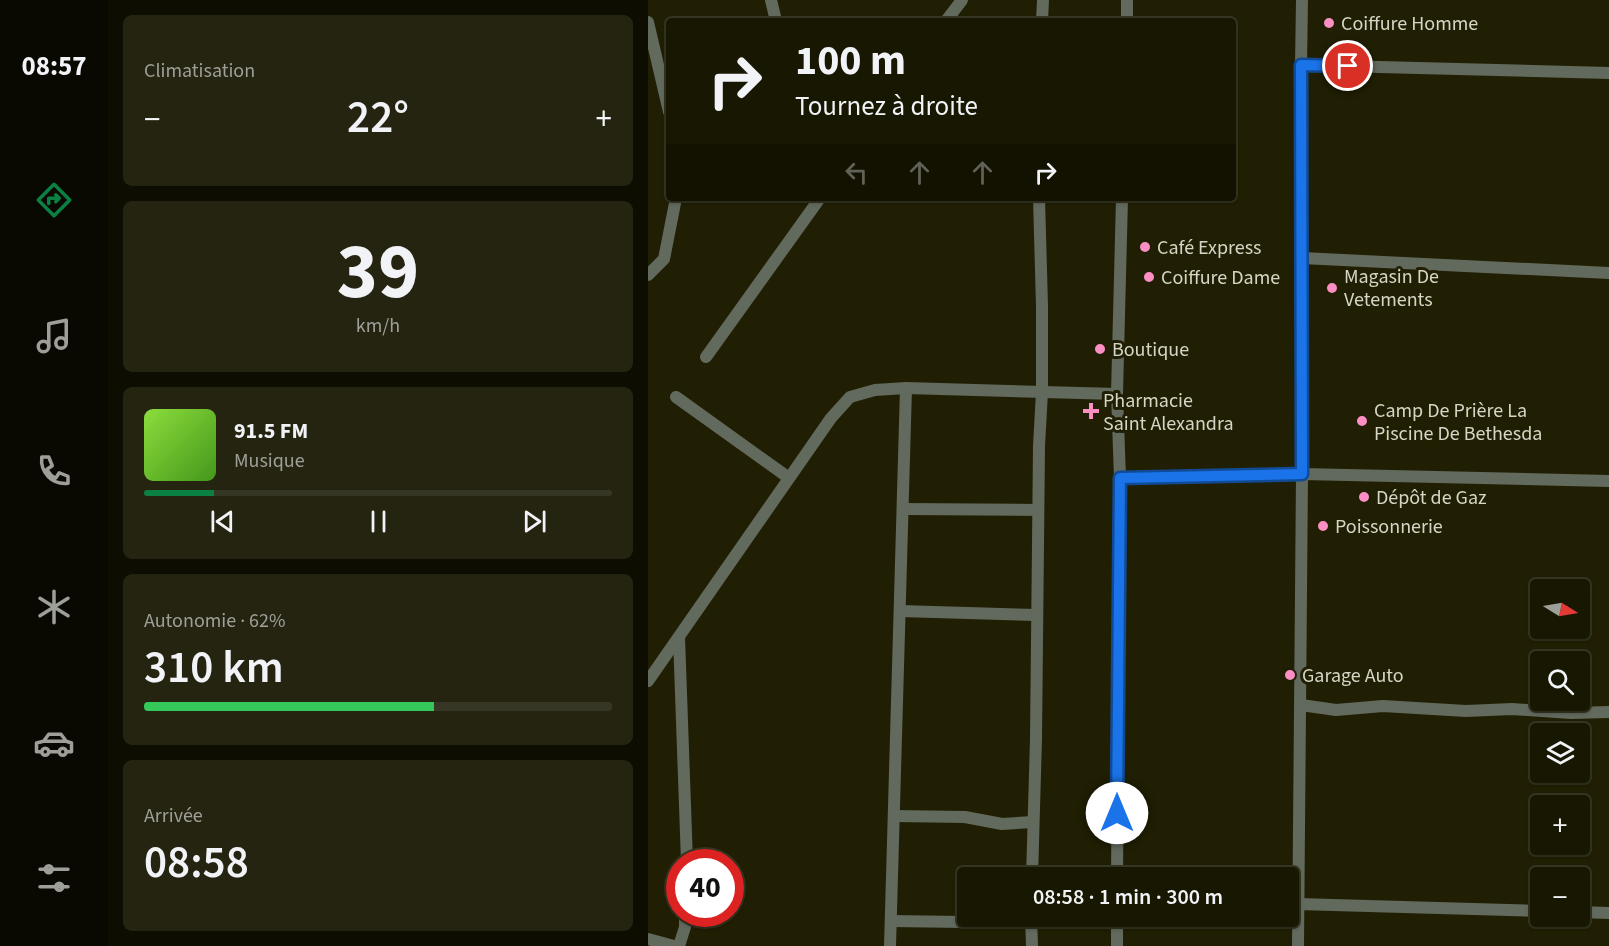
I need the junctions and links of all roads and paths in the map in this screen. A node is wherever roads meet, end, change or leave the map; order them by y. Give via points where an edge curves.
1 (771, 0) edge
2 (962, 0) edge
3 (1043, 0) edge
4 (1127, 0) edge
5 (1302, 0) edge
6 (775, 18) edge
7 (948, 18) edge
8 (1042, 18) edge
9 (1126, 18) edge
10 (648, 22) edge
11 (1301, 65) junction
12 (1609, 74) edge
13 (666, 99) edge
14 (676, 201) edge
15 (818, 201) edge
16 (1039, 201) edge
17 (1122, 201) edge
18 (1302, 258) junction
19 (1609, 273) edge
20 (648, 275) edge
21 (706, 357) dead end
22 (906, 388) junction
23 (1042, 392) junction
24 (1117, 394) junction
25 (676, 397) dead end
26 (1302, 474) junction
27 (789, 478) junction
28 (1120, 478) junction
29 (1609, 481) edge
30 (903, 509) junction
31 (1038, 510) junction
32 (900, 611) junction
33 (1036, 615) junction
34 (679, 637) junction
35 (648, 681) edge
36 (1301, 705) junction
37 (1609, 712) edge
38 (894, 816) junction
39 (1034, 822) junction
40 (687, 849) edge
41 (1032, 867) edge
42 (1117, 867) edge
43 (1299, 867) edge
44 (1299, 904) edge
45 (1530, 911) edge
46 (1590, 912) edge
47 (1609, 913) edge
48 (891, 921) junction
49 (957, 921) edge
50 (684, 927) edge
51 (1031, 927) edge
52 (1117, 927) edge
53 (1298, 927) edge
54 (648, 939) edge
55 (674, 946) edge
56 (679, 946) edge
57 (890, 946) edge
58 (1032, 946) edge
59 (1117, 946) edge
60 (1298, 946) edge

1 - 6 street
2 - 7 street
3 - 8 street
4 - 9 street
5 - 11 street
10 - 13 street
11 - 12 street
11 - 18 street
14 - 20 street via 664,259
15 - 21 street
16 - 23 street
17 - 24 street
18 - 19 street
18 - 26 street
22 - 23 street
22 - 27 street via 850,397
22 - 30 street
23 - 24 street
23 - 31 street
24 - 28 street
25 - 27 street
26 - 28 street
26 - 29 street
26 - 36 street
27 - 34 street
28 - 42 street
30 - 31 street
30 - 32 street
31 - 33 street
32 - 33 street
32 - 38 street
33 - 39 street
34 - 35 street
34 - 40 street
36 - 37 street via 1336,710 1383,706
36 - 43 street
38 - 39 street via 964,817 1002,824
38 - 48 street
39 - 41 street
44 - 45 street
46 - 47 street
48 - 49 street
48 - 57 street
50 - 56 street
51 - 58 street
52 - 59 street
53 - 60 street
54 - 55 street

